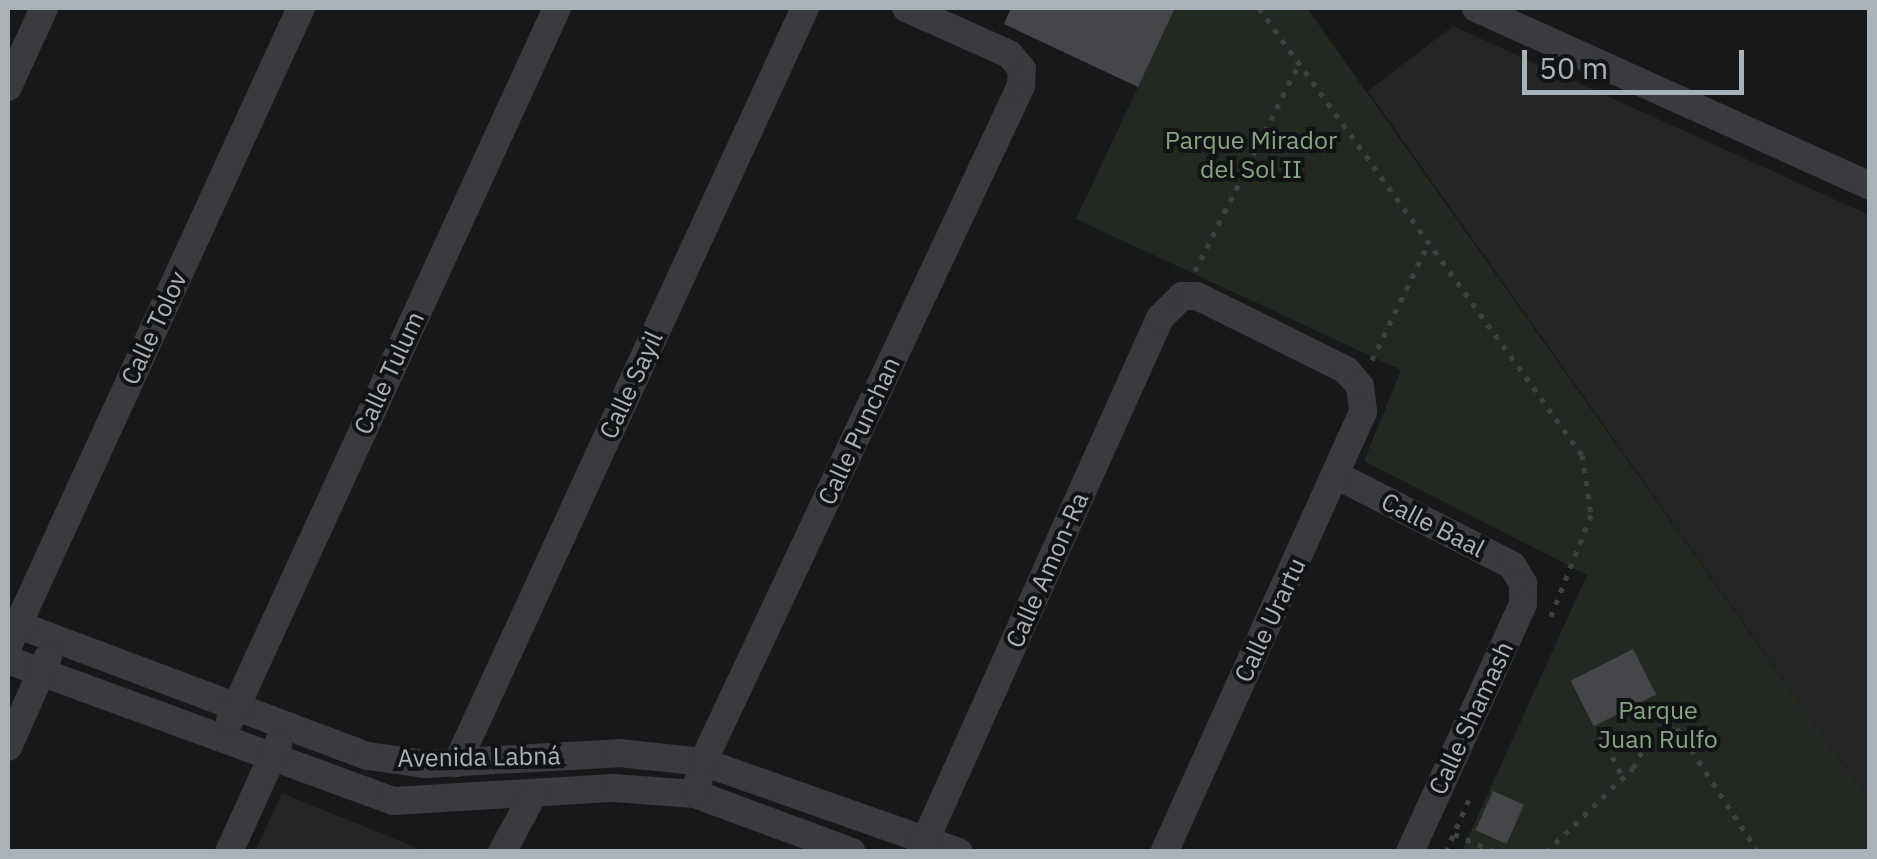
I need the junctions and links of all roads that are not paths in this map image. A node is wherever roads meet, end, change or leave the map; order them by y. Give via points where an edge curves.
1 (44, 8) edge
2 (302, 8) edge
3 (556, 8) edge
4 (805, 8) edge
5 (906, 8) edge
6 (1476, 8) edge
7 (8, 87) edge
8 (1870, 186) edge
9 (1182, 296) joint
10 (1336, 475) junction
11 (1523, 583) joint
12 (11, 631) edge
13 (56, 639) junction
14 (8, 660) edge
15 (42, 673) junction
16 (236, 707) junction
17 (286, 724) junction
18 (222, 740) junction
19 (8, 747) edge
20 (272, 759) junction
21 (703, 762) junction
22 (457, 763) junction
23 (534, 794) junction
24 (695, 794) junction
25 (923, 846) edge
26 (229, 852) edge
27 (502, 852) edge
28 (852, 852) edge
29 (959, 852) edge
30 (1164, 852) edge
31 (1410, 852) edge

1 - 7 street
2 - 12 street, Calle Tolov
3 - 16 street, Calle Tulum
4 - 22 street, Calle Sayil
5 - 21 street, Calle Punchan via 1009,54 1022,69 1021,86
6 - 8 street
9 - 10 street, Calle Urartu via 1212,301 1346,370 1360,386 1363,412
9 - 25 street, Calle Amon-Ra via 1160,318
10 - 11 street, Calle Baal via 1512,565
10 - 30 street, Calle Urartu
11 - 31 street, Calle Shamash via 1523,604
12 - 13 street, Avenida Labná
13 - 15 street
13 - 16 street, Avenida Labná
14 - 15 street, Avenida Labná
15 - 18 street, Avenida Labná
15 - 19 street
16 - 17 street, Avenida Labná
16 - 18 street, Calle Tulum
17 - 20 street
17 - 22 street, Avenida Labná via 368,756
18 - 20 street, Avenida Labná
20 - 23 street, Avenida Labná via 394,801
20 - 26 street
21 - 22 street, Avenida Labná via 619,753
21 - 24 street, Calle Punchan
21 - 25 street, Avenida Labná
23 - 24 street, Avenida Labná
23 - 27 street
24 - 28 street, Avenida Labná
25 - 29 street, Avenida Labná

